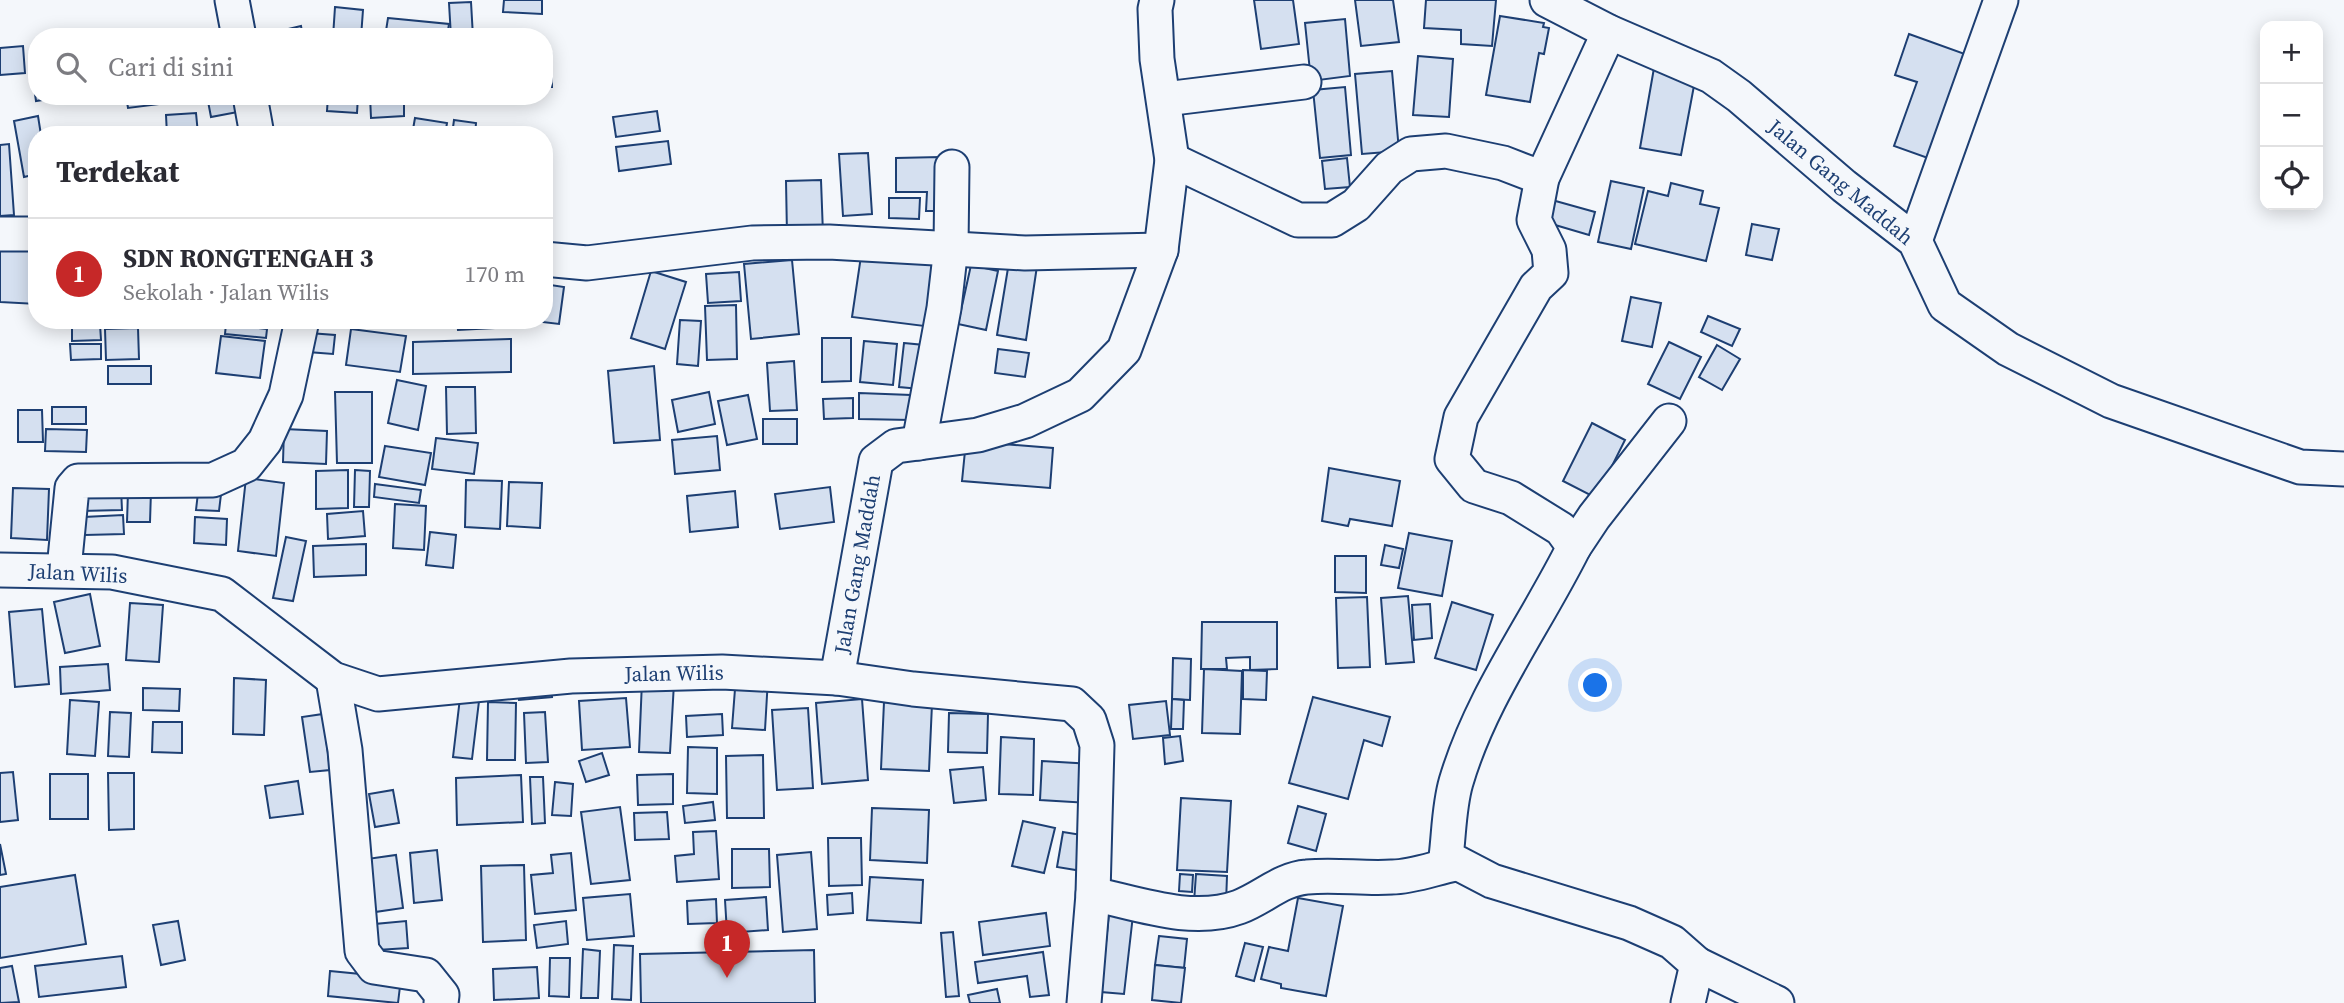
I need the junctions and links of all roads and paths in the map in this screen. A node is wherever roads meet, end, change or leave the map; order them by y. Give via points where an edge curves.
1 (232, 0) edge
2 (1157, 0) edge
3 (1548, 0) edge
4 (2001, 0) edge
5 (237, 28) edge
6 (1609, 32) junction
7 (1304, 82) dead end
8 (1165, 99) junction
9 (252, 105) edge
10 (255, 126) edge
11 (1172, 160) junction
12 (951, 167) dead end
13 (1542, 178) junction
14 (0, 234) edge
15 (28, 234) edge
16 (1915, 241) junction
17 (951, 247) junction
18 (1161, 250) junction
19 (553, 260) edge
20 (300, 329) edge
21 (1670, 421) dead end
22 (919, 443) junction
23 (2344, 468) edge
24 (1574, 547) junction
25 (64, 569) junction
26 (0, 570) edge
27 (837, 678) junction
28 (333, 679) junction
29 (1455, 864) junction
30 (1093, 894) junction
31 (1697, 964) junction
32 (441, 1003) edge
33 (1084, 1003) edge
34 (1688, 1003) edge
35 (1777, 1003) edge

1 - 5 street
2 - 8 street, Jalan Gang Maddah via 1157,59
3 - 6 street, Jalan Gang Maddah
4 - 16 street
6 - 13 street
6 - 16 street, Jalan Gang Maddah via 1711,76
7 - 8 street
8 - 11 street, Jalan Gang Maddah
9 - 10 street
11 - 13 street via 1298,220 1332,220 1356,205 1389,168 1411,154 1446,151 1503,163
11 - 18 street, Jalan Gang Maddah
12 - 17 street
13 - 24 street via 1534,220 1549,250 1551,273 1536,288 1461,417 1452,459 1474,486 1511,498 1561,529
14 - 15 street
16 - 23 street, Jalan Gang Maddah via 1945,305 2008,349 2111,401 2300,467
17 - 18 street via 1025,253
17 - 19 street via 752,243 587,263
17 - 22 street
18 - 22 street, Jalan Gang Maddah via 1124,350 1080,396 990,432
20 - 25 street via 286,395 265,441 246,465 213,480 78,481 72,488
21 - 24 street
22 - 27 street, Jalan Gang Maddah via 896,446 876,461
24 - 29 street via 1471,738 1455,786 1446,857
25 - 26 street, Jalan Wilis
25 - 28 street, Jalan Wilis via 112,572 222,594
27 - 28 street, Jalan Wilis via 654,672 378,694
27 - 30 street, Jalan Wilis via 1072,704 1089,720 1097,744
28 - 32 street via 345,750 362,951 374,967 426,975 442,995
29 - 30 street via 1393,877 1304,877 1210,915
29 - 31 street via 1492,881 1629,923 1672,942
30 - 33 street, Jalan Wilis
31 - 34 street
31 - 35 street

